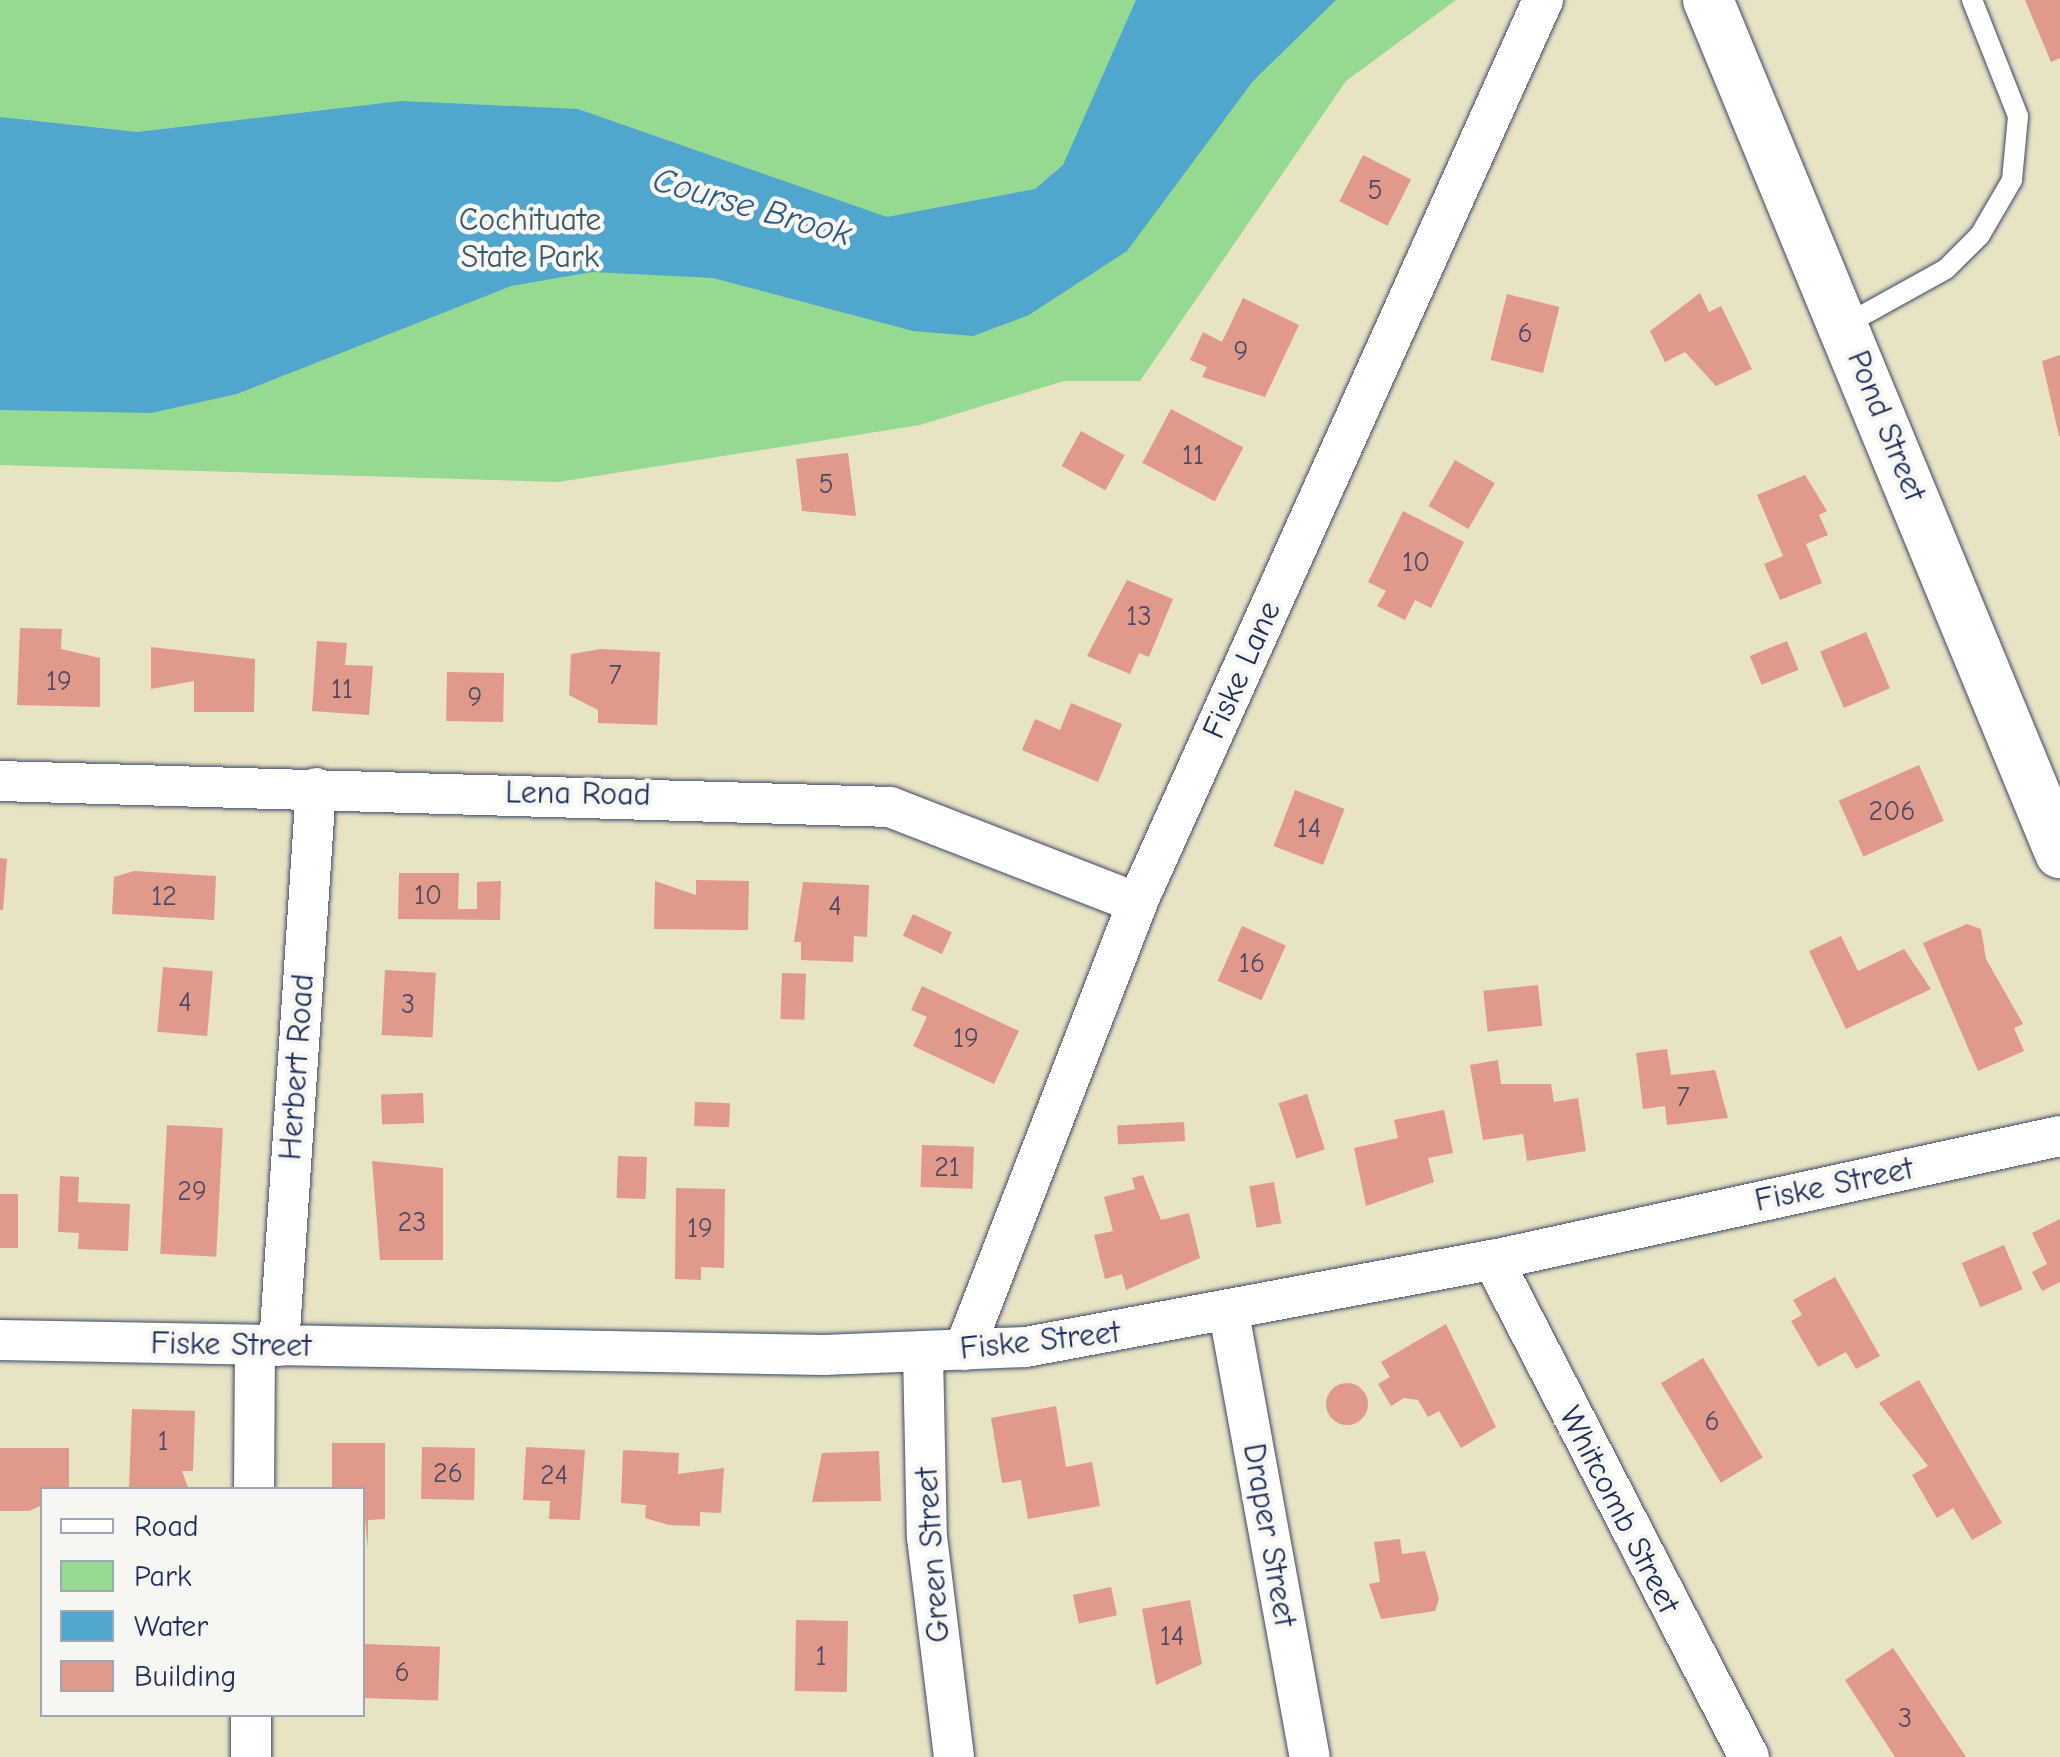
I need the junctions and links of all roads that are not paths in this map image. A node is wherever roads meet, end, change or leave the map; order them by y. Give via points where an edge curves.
1 (1543, 0) edge
2 (1708, 0) edge
3 (1972, 0) edge
4 (1845, 325) junction
5 (0, 781) edge
6 (316, 788) junction
7 (2060, 853) edge
8 (1137, 903) junction
9 (2060, 1136) edge
10 (1493, 1260) junction
11 (1228, 1313) junction
12 (0, 1340) edge
13 (267, 1345) junction
14 (964, 1350) junction
15 (923, 1352) junction
16 (254, 1487) edge
17 (252, 1717) edge
18 (251, 1757) edge
19 (954, 1757) edge
20 (1310, 1757) edge
21 (1749, 1757) edge

1 - 8 street, Fiske Lane
2 - 4 street, Pond Street
3 - 4 lane via 2018,116 2012,180 1980,235 1946,268
4 - 7 street, Pond Street
5 - 6 street, Lena Road
6 - 8 street, Lena Road via 890,807
6 - 13 street, Herbert Road
8 - 14 street, Fiske Lane
9 - 10 street, Fiske Street
10 - 11 street, Fiske Street
10 - 21 street, Whitcomb Street
11 - 14 street, Fiske Street
11 - 20 street, Draper Street
12 - 13 street, Fiske Street
13 - 15 street, Fiske Street
13 - 16 street, Herbert Road
14 - 15 street, Fiske Street
15 - 19 street, Green Street via 928,1537
17 - 18 street

